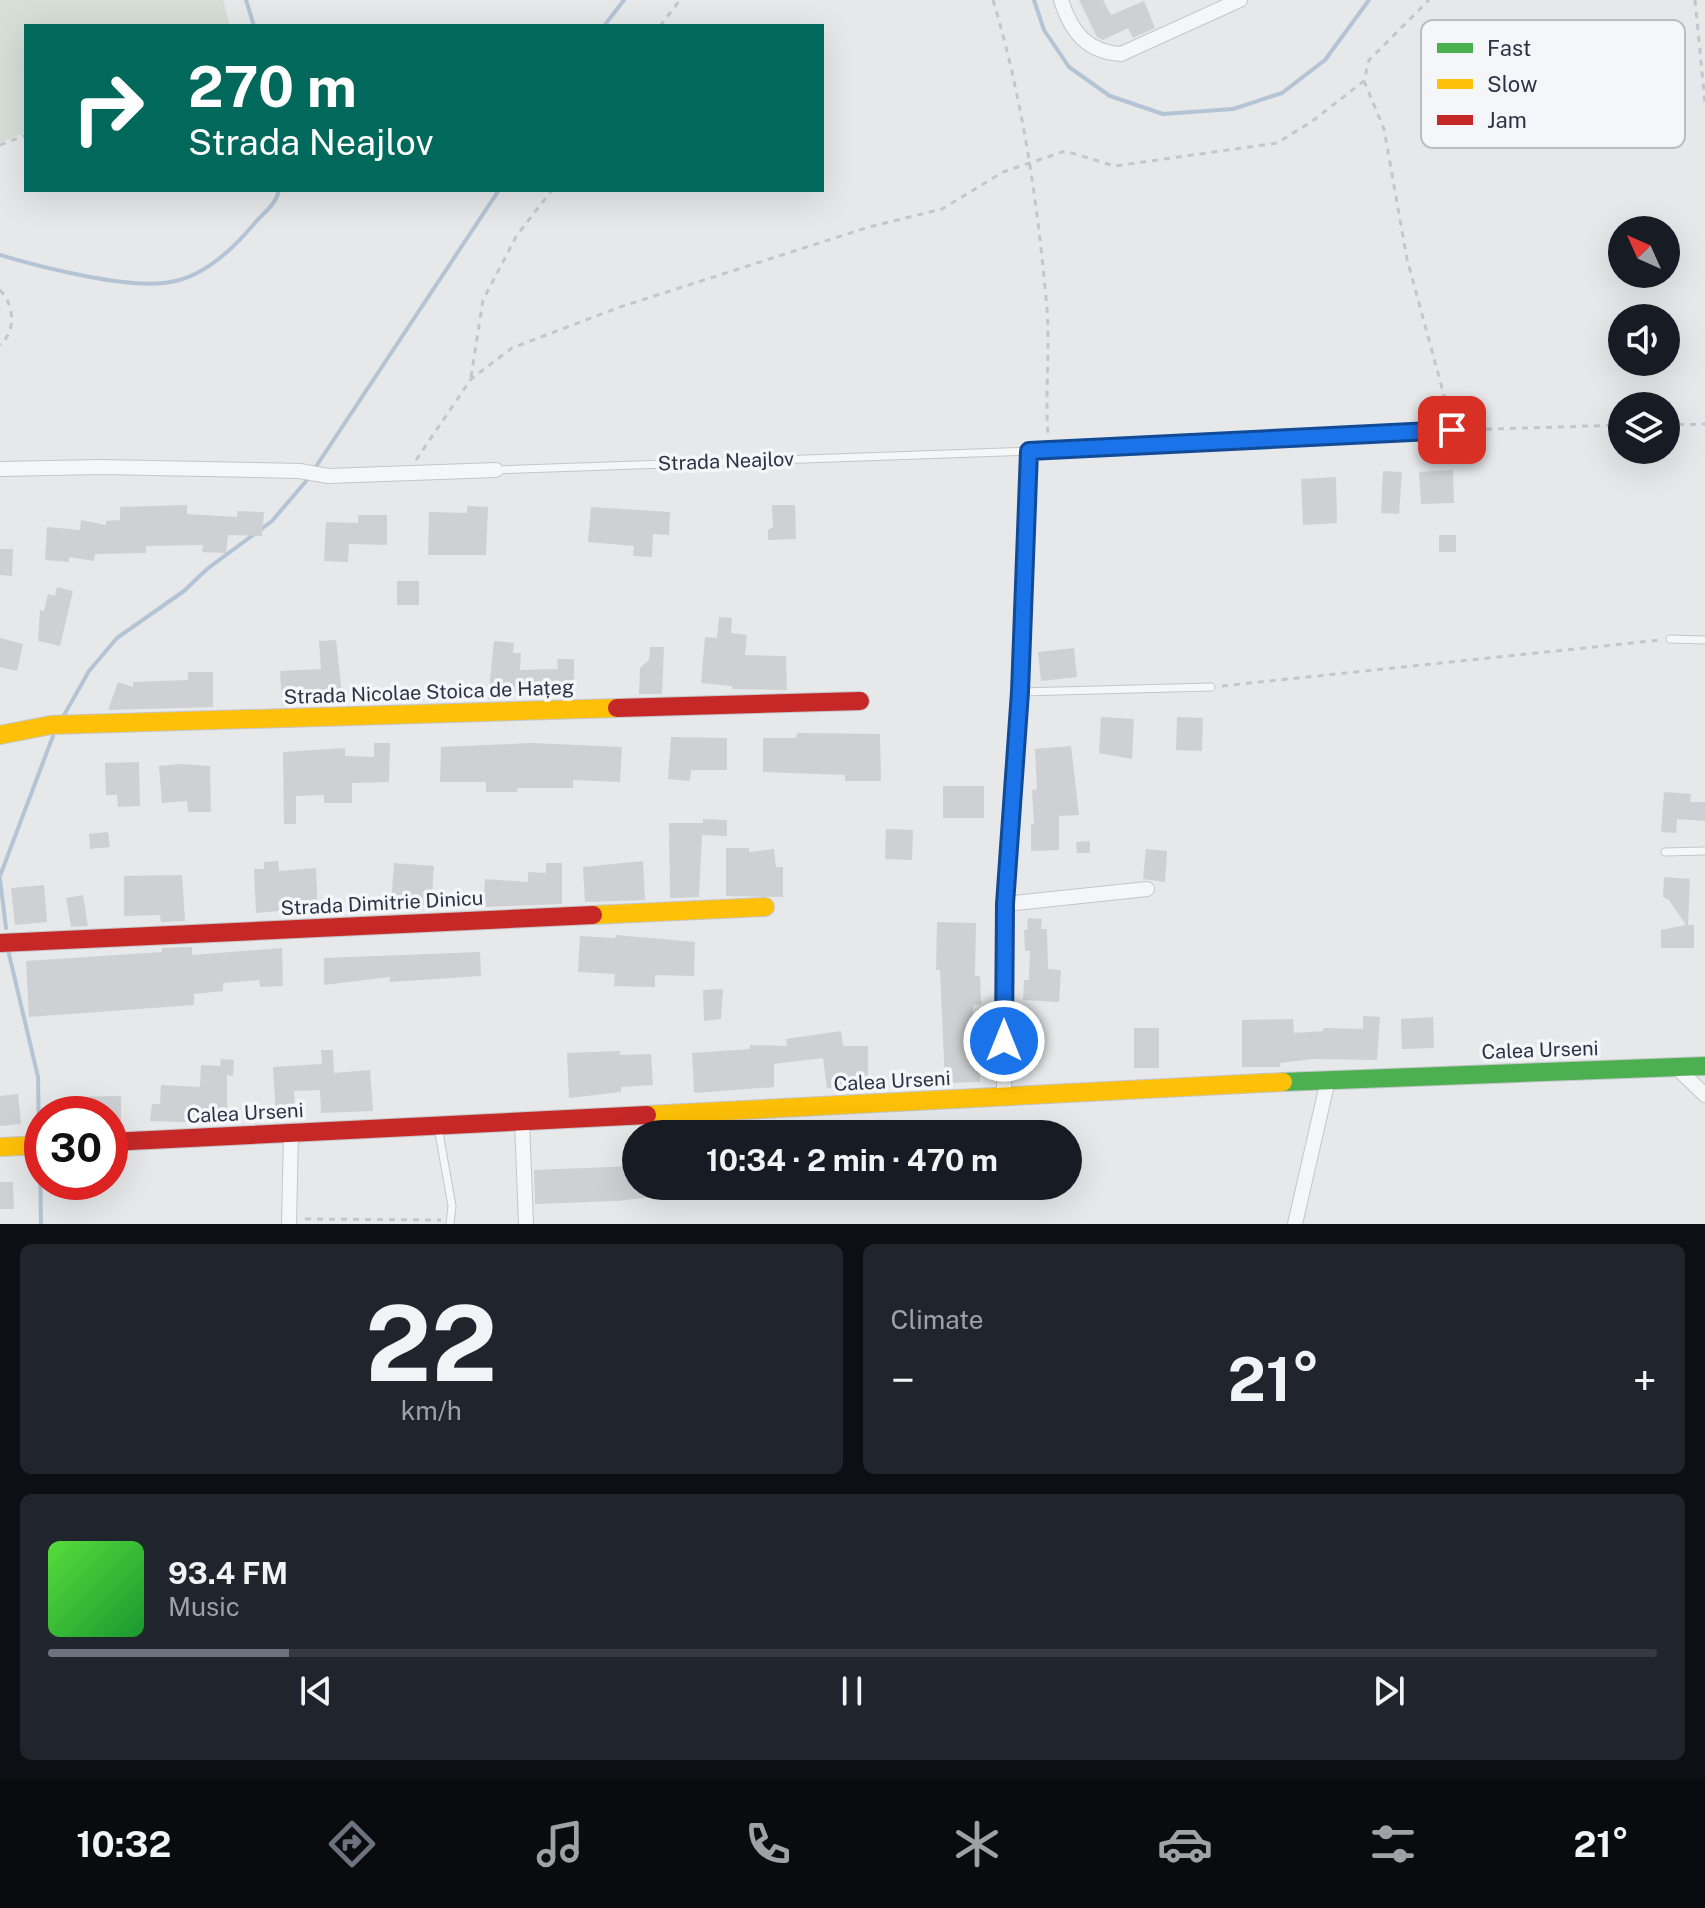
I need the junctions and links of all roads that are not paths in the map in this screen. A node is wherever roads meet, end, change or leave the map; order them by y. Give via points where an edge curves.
1 (1061, 0) edge
2 (1233, 1) edge
3 (1452, 430) road end
4 (1029, 451) junction
5 (0, 469) edge
6 (496, 470) joint
7 (1670, 639) road end
8 (1705, 640) edge
9 (1211, 687) road end
10 (1020, 692) junction
11 (860, 701) dead end
12 (0, 735) edge
13 (1705, 851) edge
14 (1665, 852) dead end
15 (1147, 889) dead end
16 (1005, 904) junction
17 (765, 907) dead end
18 (0, 943) edge
19 (1705, 1066) edge
20 (1677, 1068) junction
21 (1328, 1080) junction
22 (1705, 1095) edge
23 (1004, 1096) junction
24 (522, 1121) junction
25 (438, 1126) junction
26 (291, 1133) junction
27 (128, 1141) edge
28 (24, 1146) edge
29 (0, 1147) edge
30 (289, 1221) edge
31 (450, 1222) edge
32 (526, 1224) edge
33 (1295, 1224) edge

1 - 2 street via 1071,26 1086,44 1102,53 1121,54
3 - 4 lane, Strada Neajlov
4 - 6 lane, Strada Neajlov
4 - 10 street
5 - 6 street, Strada Neajlov via 285,470 328,476
7 - 8 lane
9 - 10 lane
10 - 16 street
11 - 12 street, Strada Nicolae Stoica de Hațeg via 51,725
13 - 14 lane
15 - 16 street
16 - 23 street
17 - 18 street, Strada Dimitrie Dinicu
19 - 20 street, Calea Urseni
20 - 21 street, Calea Urseni
20 - 22 street
21 - 23 street, Calea Urseni
21 - 33 street
23 - 24 street, Calea Urseni
24 - 25 street, Calea Urseni
24 - 32 street
25 - 26 street, Calea Urseni
25 - 31 lane
26 - 27 street, Calea Urseni
26 - 30 street
28 - 29 street

